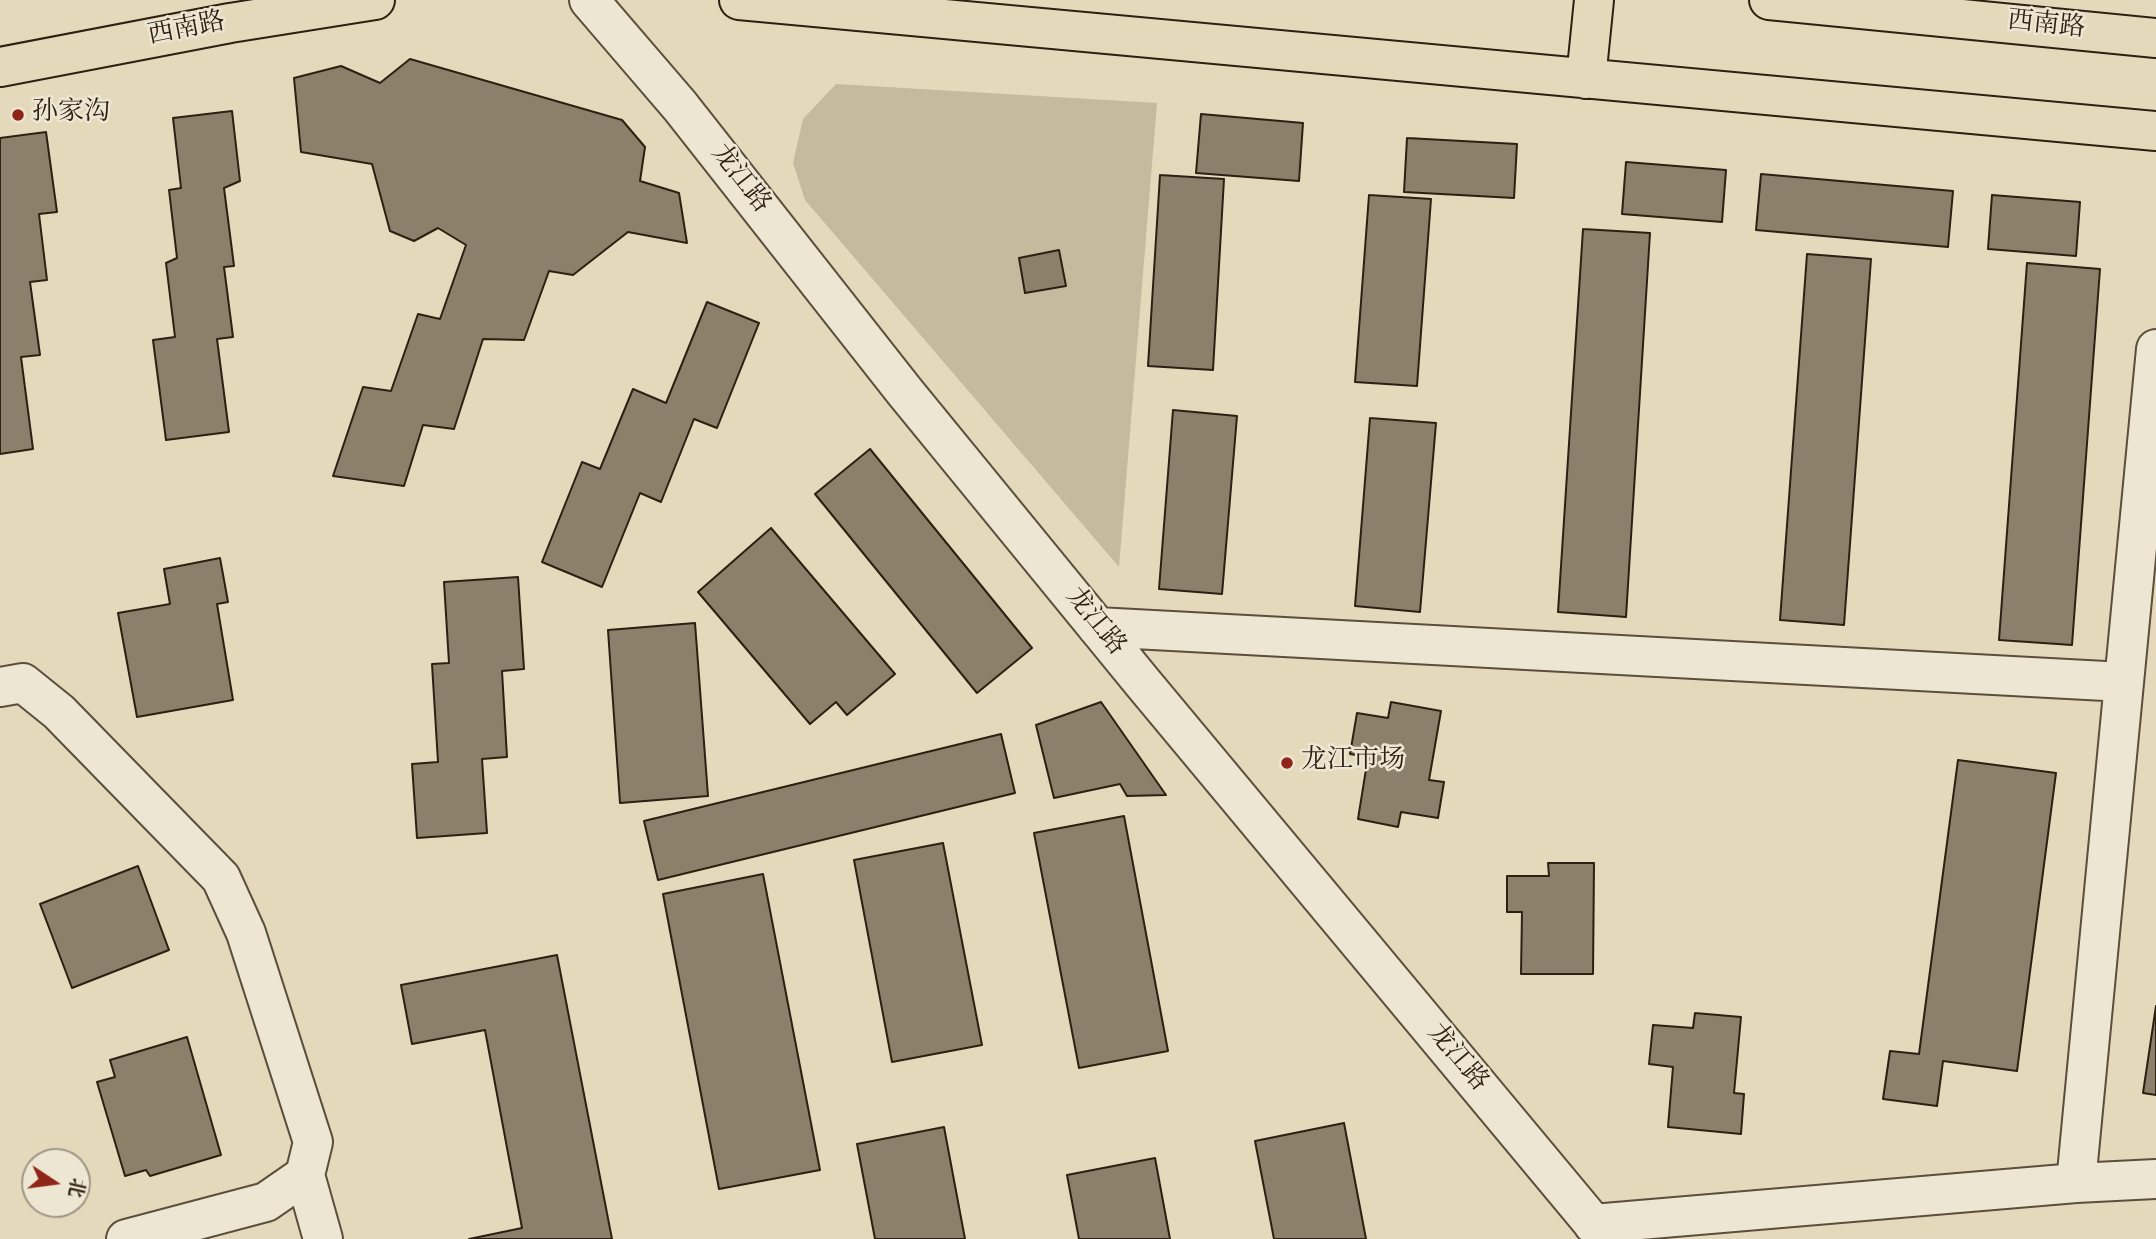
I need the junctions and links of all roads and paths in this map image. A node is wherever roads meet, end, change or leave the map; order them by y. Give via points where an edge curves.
1 (375, 0) edge
2 (589, 0) edge
3 (739, 0) edge
4 (1594, 0) edge
5 (1769, 0) edge
6 (2156, 38) edge
7 (0, 67) edge
8 (1586, 79) junction
9 (2156, 131) edge
10 (2156, 349) edge
11 (1097, 627) junction
12 (2124, 682) junction
13 (0, 687) edge
14 (305, 1175) junction
15 (2156, 1179) edge
16 (2076, 1183) junction
17 (1600, 1231) edge
18 (126, 1239) edge
19 (323, 1239) edge

1 - 7 main road, 西南路
2 - 11 street, 龙江路 via 680,106
3 - 8 main road
4 - 8 main road
5 - 6 main road, 西南路
8 - 9 main road
10 - 12 street
11 - 12 street
11 - 17 street, 龙江路
12 - 16 street
13 - 14 street via 23,683 59,712 221,878 246,933 313,1142
14 - 18 street via 266,1202
14 - 19 street
15 - 16 street
16 - 17 street

